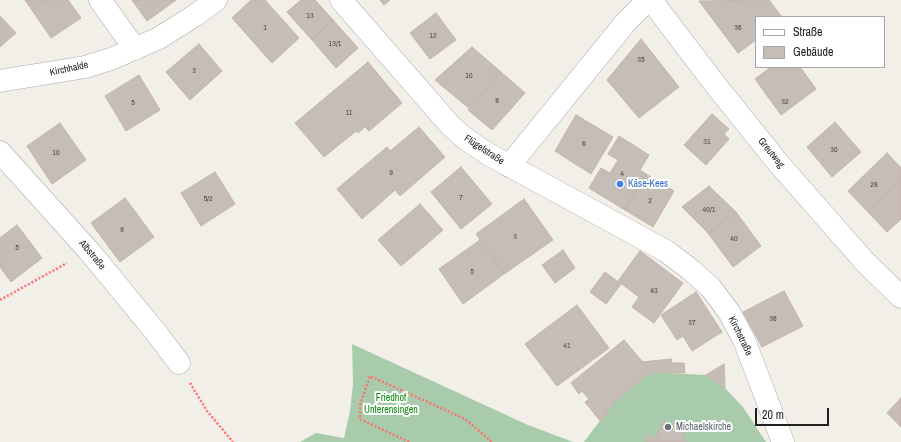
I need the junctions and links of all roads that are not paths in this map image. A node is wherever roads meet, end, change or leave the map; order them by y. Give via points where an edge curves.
1 (100, 0) edge
2 (216, 0) edge
3 (341, 0) edge
4 (648, 0) edge
5 (651, 0) edge
6 (135, 49) junction
7 (0, 81) edge
8 (0, 152) edge
9 (509, 166) junction
10 (666, 251) joint
11 (901, 298) edge
12 (179, 363) road end
13 (783, 442) edge

1 - 6 street
2 - 6 street, Kirchhalde via 159,38
3 - 9 street, Flügelstraße via 450,125 472,144
4 - 9 street via 626,22
5 - 11 street, Greutweg via 779,164 866,263
6 - 7 street, Kirchhalde via 85,67
8 - 12 street, Albstraße via 89,251
9 - 10 street, Flügelstraße
10 - 13 street, Kirchstraße via 711,288 729,312 744,340

